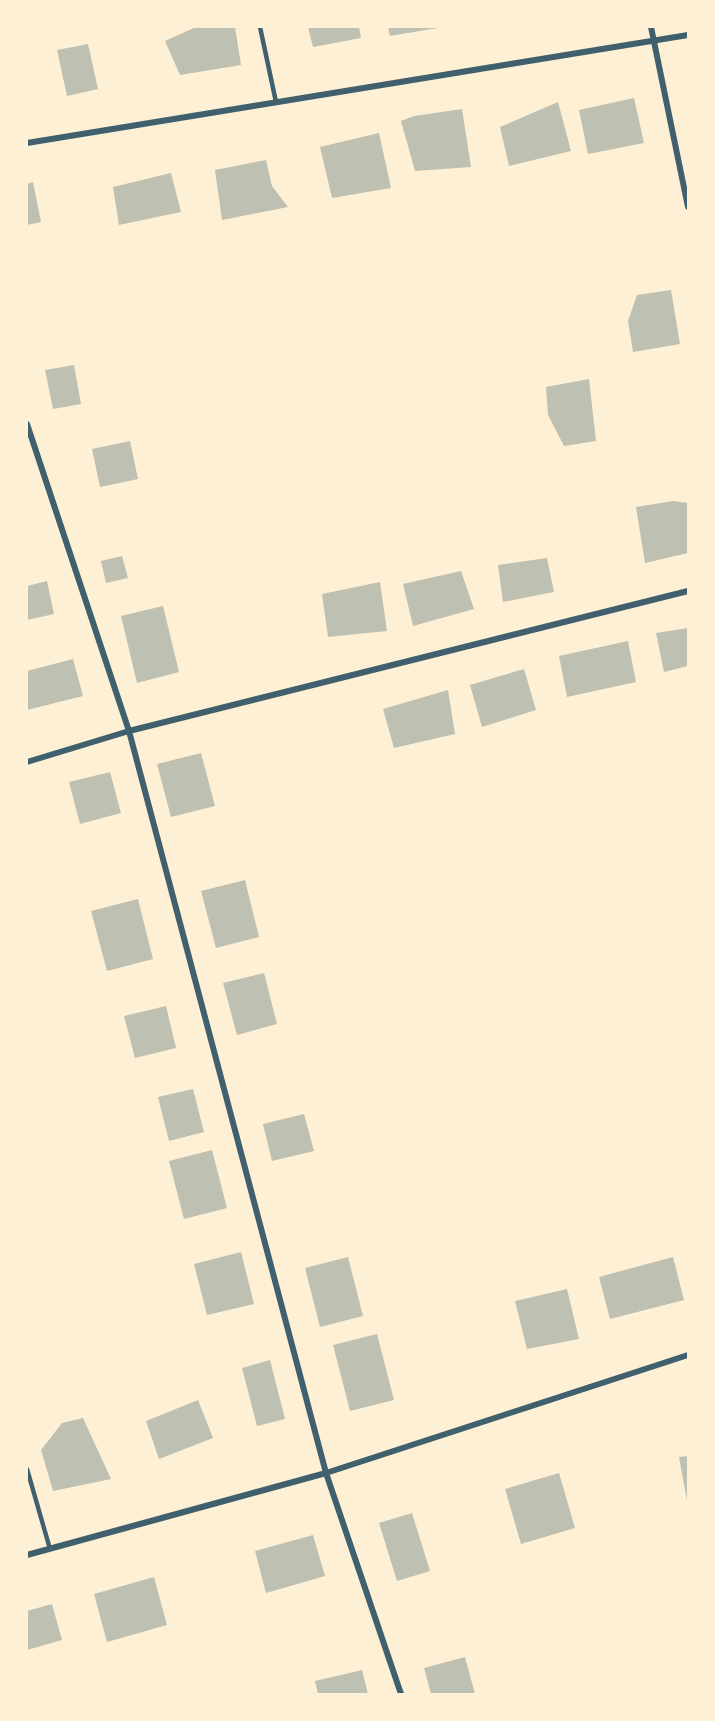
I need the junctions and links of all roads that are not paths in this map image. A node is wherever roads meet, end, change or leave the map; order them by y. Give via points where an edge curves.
1 (260, 27) edge
2 (651, 27) edge
3 (688, 35) edge
4 (655, 41) junction
5 (276, 102) junction
6 (27, 143) edge
7 (688, 207) edge
8 (27, 424) edge
9 (688, 591) edge
10 (129, 731) junction
11 (27, 762) edge
12 (688, 1355) edge
13 (27, 1468) edge
14 (327, 1473) junction
15 (50, 1549) junction
16 (27, 1555) edge
17 (401, 1694) edge

1 - 5 lane
2 - 4 street
3 - 4 street
4 - 5 street
4 - 7 street
5 - 6 street
8 - 10 street
9 - 10 street
10 - 11 street
10 - 14 street
12 - 14 street
13 - 15 lane
14 - 15 street
14 - 17 street
15 - 16 street

